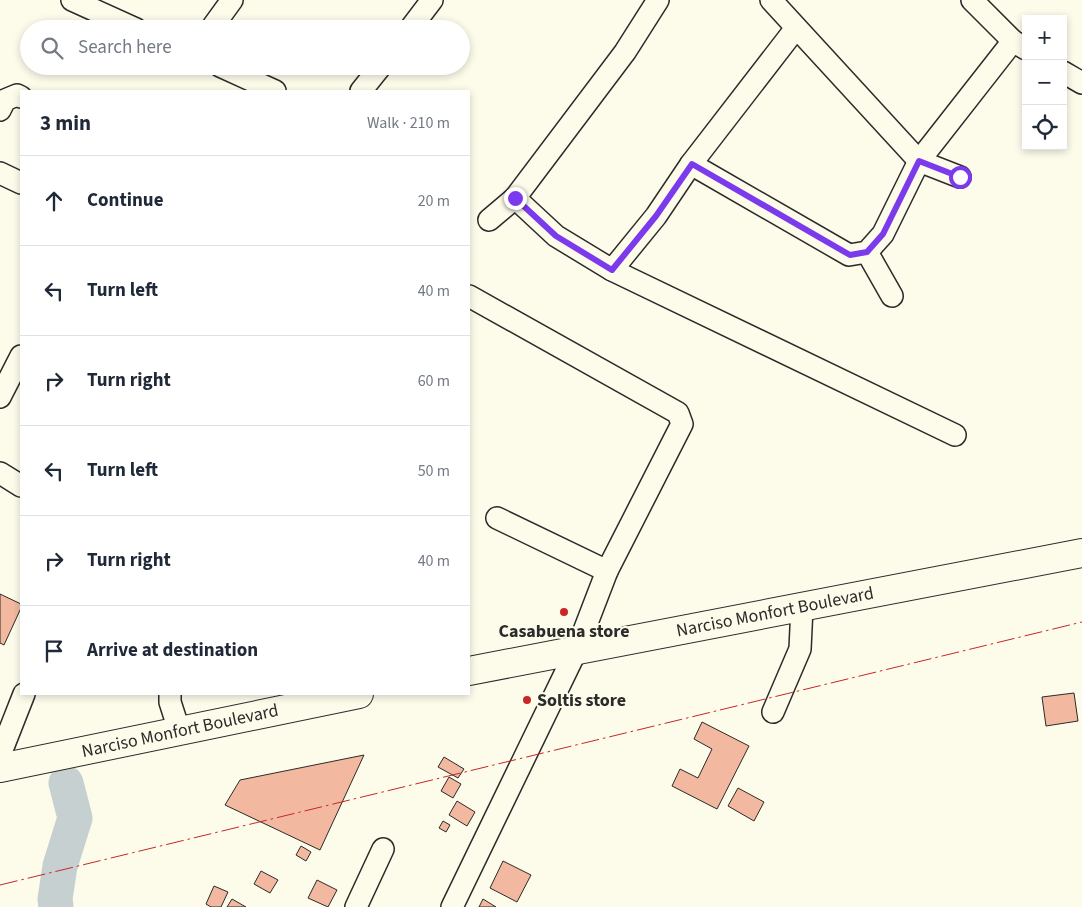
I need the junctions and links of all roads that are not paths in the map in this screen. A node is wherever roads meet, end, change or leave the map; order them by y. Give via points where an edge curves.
1 (72, 0) edge
2 (232, 0) edge
3 (432, 0) edge
4 (658, 0) edge
5 (771, 0) edge
6 (972, 0) edge
7 (116, 20) edge
8 (218, 20) edge
9 (417, 20) edge
10 (796, 28) junction
11 (1019, 45) edge
12 (1067, 74) edge
13 (240, 75) edge
14 (374, 75) edge
15 (1082, 83) edge
16 (273, 90) edge
17 (363, 90) edge
18 (20, 96) edge
19 (0, 110) edge
20 (919, 161) junction
21 (692, 164) junction
22 (0, 173) edge
23 (960, 177) dead end
24 (20, 183) edge
25 (515, 198) junction
26 (489, 220) dead end
27 (867, 252) junction
28 (612, 270) junction
29 (892, 296) dead end
30 (470, 297) edge
31 (20, 358) edge
32 (0, 396) edge
33 (955, 435) dead end
34 (0, 473) edge
35 (20, 485) edge
36 (497, 518) dead end
37 (1082, 553) edge
38 (607, 571) junction
39 (802, 607) junction
40 (577, 649) junction
41 (470, 671) edge
42 (24, 695) edge
43 (170, 695) edge
44 (354, 695) edge
45 (773, 712) dead end
46 (179, 730) junction
47 (0, 755) edge
48 (0, 768) edge
49 (383, 849) dead end
50 (356, 907) edge
51 (452, 907) edge

1 - 7 street
2 - 8 street
3 - 9 street
4 - 25 street via 625,52
5 - 10 street
6 - 11 street
10 - 20 street
10 - 21 street
11 - 20 street
12 - 15 street
13 - 16 street
14 - 17 street
18 - 19 street via 5,100
20 - 23 street
20 - 27 street via 883,234
21 - 27 street via 850,255
21 - 28 street via 656,216
22 - 24 street
25 - 26 street
25 - 28 street via 556,236
27 - 29 street
28 - 33 street
30 - 38 street via 678,413 682,424 678,434
31 - 32 street
34 - 35 street
36 - 38 street
37 - 39 main road, Narciso Monfort Boulevard
38 - 40 street
39 - 40 main road, Narciso Monfort Boulevard
39 - 45 street via 800,649
40 - 41 main road, Narciso Monfort Boulevard
40 - 51 street
42 - 47 street
43 - 46 street
44 - 46 main road, Narciso Monfort Boulevard
46 - 48 main road, Narciso Monfort Boulevard
49 - 50 street

